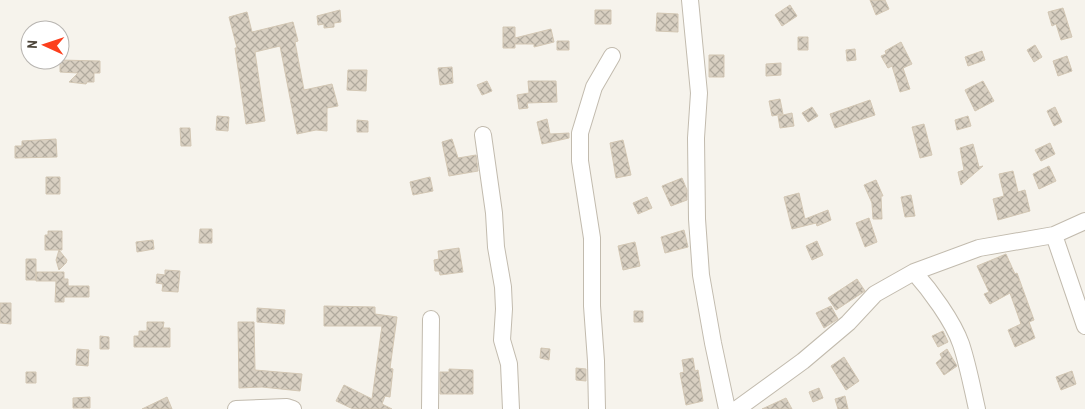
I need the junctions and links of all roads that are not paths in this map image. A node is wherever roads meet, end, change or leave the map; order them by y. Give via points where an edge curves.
1 (690, 0) edge
2 (612, 56) dead end
3 (484, 135) dead end
4 (1085, 221) edge
5 (1054, 235) junction
6 (914, 272) junction
7 (431, 320) dead end
8 (1085, 326) edge
9 (236, 409) edge
10 (292, 409) edge
11 (430, 409) edge
12 (511, 409) edge
13 (597, 409) edge
14 (727, 409) edge
15 (737, 409) edge
16 (977, 409) edge

1 - 14 street via 699,93 696,154 701,275
2 - 13 street via 594,87 580,133 580,161 592,238
3 - 12 street via 503,287 502,340 509,364
4 - 5 street
5 - 6 street via 979,248
5 - 8 street
6 - 15 street via 876,294 803,361
6 - 16 street via 936,299 960,342
7 - 11 street
9 - 10 street

